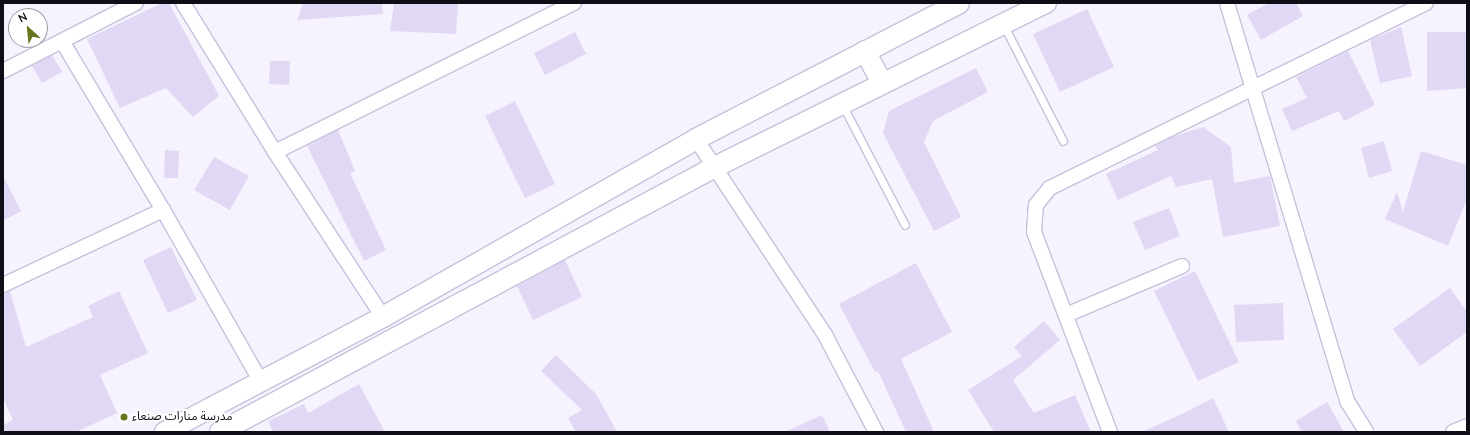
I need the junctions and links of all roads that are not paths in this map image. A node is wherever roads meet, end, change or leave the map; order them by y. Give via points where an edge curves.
1 (136, 3) edge
2 (183, 3) edge
3 (574, 3) edge
4 (959, 3) edge
5 (1046, 3) edge
6 (1227, 3) edge
7 (1426, 3) edge
8 (1003, 24) junction
9 (62, 41) junction
10 (866, 51) junction
11 (3, 71) edge
12 (882, 83) junction
13 (1254, 86) junction
14 (841, 104) junction
15 (696, 139) junction
16 (1063, 141) dead end
17 (275, 152) junction
18 (713, 168) junction
19 (163, 210) junction
20 (905, 225) dead end
21 (1182, 266) dead end
22 (3, 285) edge
23 (1066, 315) junction
24 (383, 317) junction
25 (261, 382) junction
26 (1467, 426) edge
27 (165, 432) edge
28 (220, 432) edge
29 (876, 432) edge
30 (1110, 432) edge
31 (1366, 432) edge
32 (1453, 432) edge

1 - 9 street
2 - 17 street
3 - 17 street
4 - 10 street
5 - 8 street
6 - 13 street
7 - 13 street
8 - 12 street
8 - 16 lane
9 - 11 street
9 - 19 street
10 - 12 street
10 - 15 street
12 - 14 street
13 - 23 street via 1050,188 1036,205 1034,232
13 - 31 street via 1347,401
14 - 18 street
14 - 20 lane
15 - 18 street
15 - 24 street
17 - 24 street
18 - 28 street
18 - 29 street via 825,335
19 - 22 street
19 - 25 street
21 - 23 street
23 - 30 street
24 - 25 street
25 - 27 street
26 - 32 street

